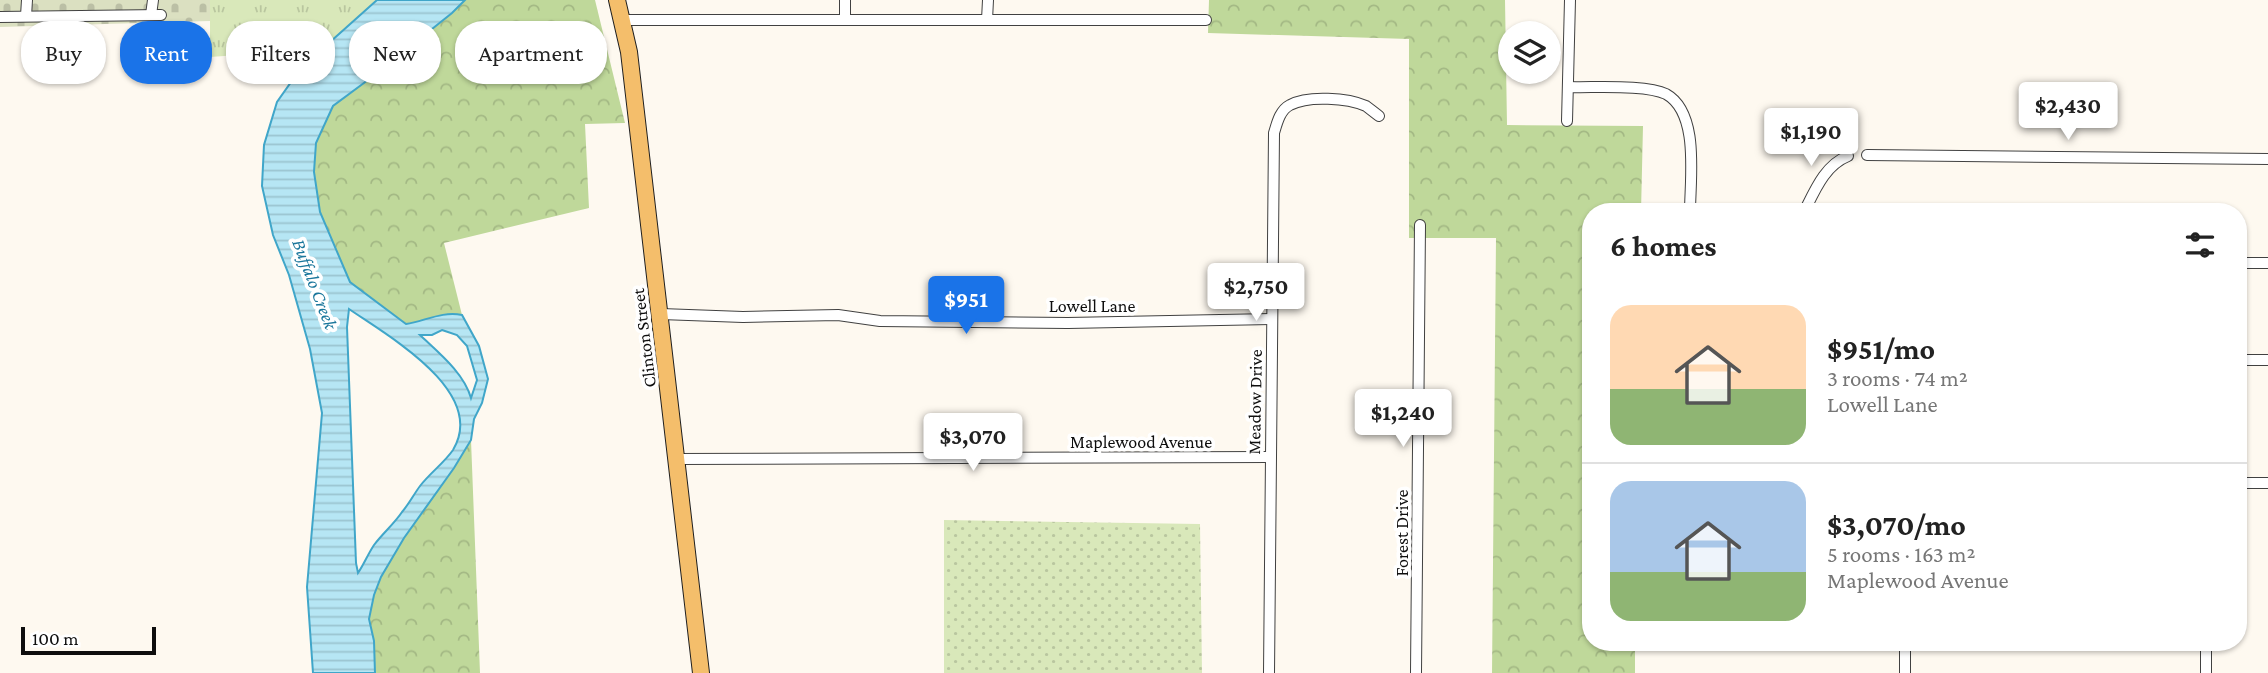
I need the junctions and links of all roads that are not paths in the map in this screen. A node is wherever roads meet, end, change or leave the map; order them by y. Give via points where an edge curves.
1 (27, 0) edge
2 (153, 0) edge
3 (617, 0) edge
4 (845, 0) edge
5 (988, 0) edge
6 (1570, 0) edge
7 (26, 16) junction
8 (0, 17) edge
9 (622, 20) junction
10 (845, 20) junction
11 (988, 20) junction
12 (1206, 20) dead end
13 (1568, 87) junction
14 (1379, 116) dead end
15 (1567, 121) dead end
16 (1867, 155) dead end
17 (1848, 156) dead end
18 (2268, 159) edge
19 (1690, 203) edge
20 (1809, 203) edge
21 (1420, 225) dead end
22 (2247, 263) edge
23 (2268, 263) edge
24 (661, 314) junction
25 (1272, 319) junction
26 (2247, 360) edge
27 (2268, 360) edge
28 (1270, 457) junction
29 (677, 459) junction
30 (2247, 483) edge
31 (2268, 483) edge
32 (1905, 651) edge
33 (2206, 651) edge
34 (701, 673) edge
35 (1269, 673) edge
36 (1416, 673) edge
37 (1905, 673) edge
38 (2206, 673) edge

1 - 7 street
2 - 7 street via 156,15
3 - 9 main road, Clinton Street
4 - 10 street
5 - 11 street
6 - 13 street
7 - 8 street
9 - 10 street
9 - 24 main road, Clinton Street
10 - 11 street
11 - 12 street
13 - 15 street
13 - 19 street via 1653,90 1676,103 1691,137
14 - 25 street, Meadow Drive via 1364,106 1316,99 1289,106 1278,119 1274,133
16 - 18 street
17 - 20 street via 1830,167
21 - 36 street, Forest Drive
22 - 23 street
24 - 25 street, Lowell Lane via 1068,323
24 - 29 main road, Clinton Street
25 - 28 street, Meadow Drive
26 - 27 street
28 - 29 street, Maplewood Avenue
28 - 35 street, Meadow Drive
29 - 34 main road, Clinton Street
30 - 31 street
32 - 37 street
33 - 38 street

